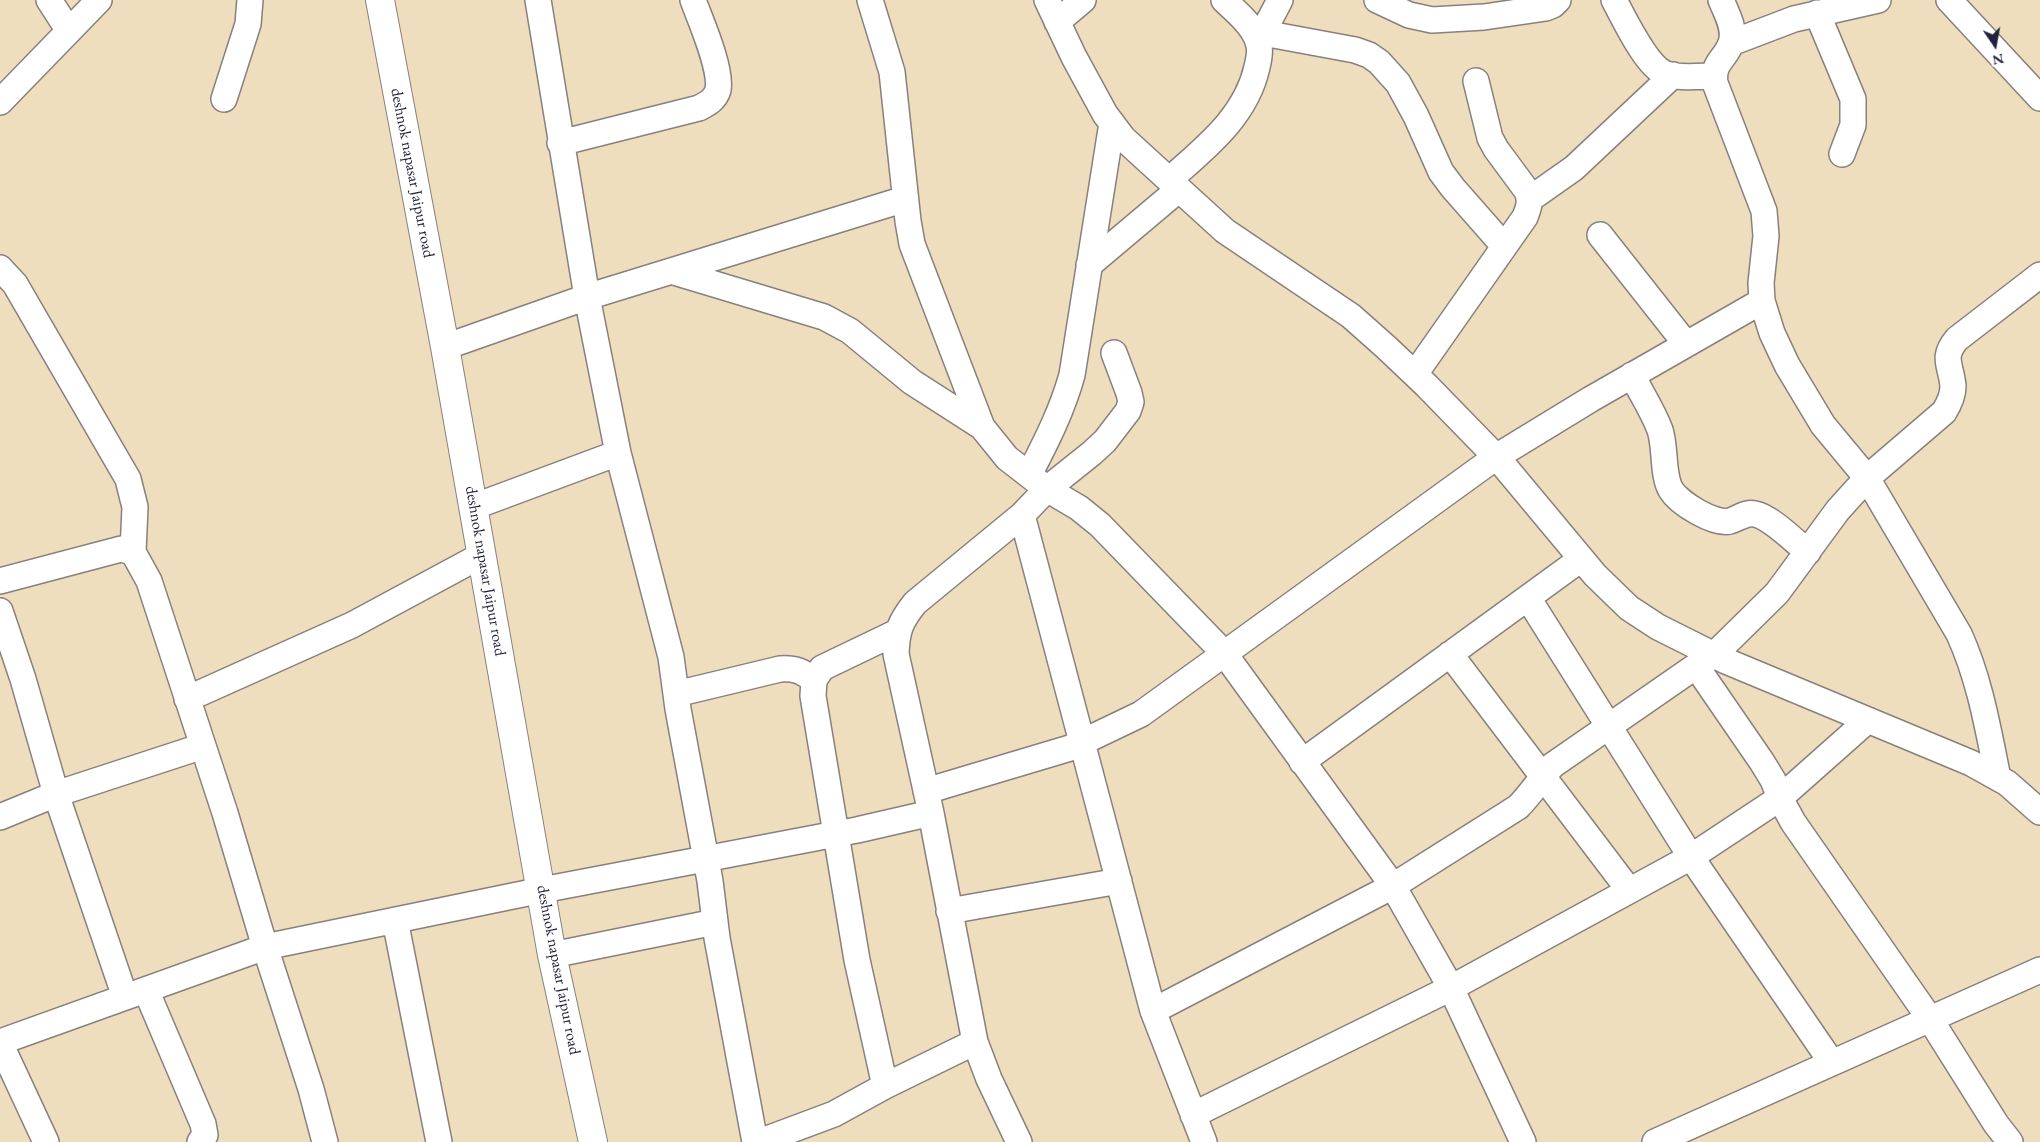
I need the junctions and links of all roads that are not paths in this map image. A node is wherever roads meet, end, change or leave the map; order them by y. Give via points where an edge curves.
1 (49, 0) edge
2 (99, 0) edge
3 (250, 0) edge
4 (380, 0) edge
5 (538, 0) edge
6 (693, 0) edge
7 (870, 0) edge
8 (1047, 0) edge
9 (1083, 0) edge
10 (1224, 0) edge
11 (1280, 0) edge
12 (1376, 0) edge
13 (1558, 0) edge
14 (1614, 0) edge
15 (1720, 0) edge
16 (1878, 0) edge
17 (1950, 0) edge
18 (1817, 13) junction
19 (1057, 22) junction
20 (69, 31) junction
21 (1261, 37) junction
22 (1731, 42) junction
23 (1673, 76) junction
24 (1714, 76) junction
25 (1476, 81) dead end
26 (2040, 98) edge
27 (224, 99) dead end
28 (0, 102) edge
29 (1112, 123) junction
30 (560, 143) junction
31 (1842, 154) dead end
32 (1174, 185) junction
33 (905, 199) junction
34 (1530, 199) junction
35 (1600, 235) dead end
36 (1504, 246) junction
37 (1089, 266) junction
38 (0, 268) edge
39 (671, 271) junction
40 (2040, 275) edge
41 (587, 297) junction
42 (1762, 301) junction
43 (1686, 344) junction
44 (445, 347) junction
45 (1114, 353) dead end
46 (1415, 374) junction
47 (1632, 375) junction
48 (982, 426) junction
49 (618, 453) junction
50 (1496, 457) junction
51 (1868, 478) junction
52 (1038, 482) junction
53 (473, 507) junction
54 (1022, 516) junction
55 (133, 552) junction
56 (1808, 552) junction
57 (482, 556) junction
58 (1581, 559) junction
59 (0, 581) edge
60 (1528, 598) junction
61 (0, 611) edge
62 (897, 632) junction
63 (1224, 653) junction
64 (1450, 654) junction
65 (1705, 661) junction
66 (814, 680) junction
67 (676, 694) junction
68 (187, 699) junction
69 (1868, 720) junction
70 (1609, 726) junction
71 (1083, 742) junction
72 (203, 746) junction
73 (1302, 762) junction
74 (1542, 777) junction
75 (1998, 778) junction
76 (56, 794) junction
77 (1780, 798) junction
78 (929, 802) junction
79 (2040, 812) edge
80 (0, 817) edge
81 (836, 834) junction
82 (1691, 856) junction
83 (705, 859) junction
84 (1119, 881) junction
85 (1393, 886) junction
86 (542, 890) junction
87 (1629, 890) junction
88 (949, 911) junction
89 (395, 920) junction
90 (715, 922) junction
91 (265, 947) junction
92 (552, 955) junction
93 (2040, 970) edge
94 (1451, 988) junction
95 (136, 993) junction
96 (1153, 1011) junction
97 (1930, 1020) junction
98 (0, 1042) edge
99 (975, 1042) junction
100 (1832, 1063) junction
101 (885, 1086) junction
102 (1196, 1132) edge
103 (1703, 1133) edge
104 (46, 1142) edge
105 (200, 1142) edge
106 (325, 1142) edge
107 (439, 1142) edge
108 (593, 1142) edge
109 (755, 1142) edge
110 (759, 1142) edge
111 (1019, 1142) edge
112 (1523, 1142) edge
113 (1655, 1142) edge
114 (2010, 1142) edge

1 - 20 street
2 - 20 street
3 - 27 street via 248,24
4 - 44 main road, deshnok napasar Jaipur road
5 - 30 street
6 - 30 street via 716,66 717,92 711,102 699,108
7 - 33 street via 892,72
8 - 19 street
9 - 19 street
10 - 21 street
11 - 21 street
12 - 13 street via 1409,15 1432,20 1546,8
14 - 23 street via 1635,39 1655,66 1664,74
15 - 22 street via 1729,19
16 - 18 street
17 - 26 street
18 - 22 street
18 - 31 street via 1854,99 1853,125
19 - 29 street
20 - 28 street
21 - 32 street via 1254,82 1240,108
21 - 36 street via 1354,50 1369,54 1379,62 1405,95 1441,172
22 - 24 street
23 - 24 street
23 - 34 street via 1574,168
24 - 42 street via 1717,92 1764,211 1766,236
25 - 34 street via 1490,138
29 - 32 street via 1123,138
29 - 37 street
30 - 41 street
32 - 37 street
32 - 46 street via 1225,232 1351,316
33 - 39 street
33 - 48 street via 912,244
34 - 36 street via 1525,217
35 - 43 street
36 - 46 street
37 - 52 street via 1072,375
38 - 55 street via 14,284 128,479 134,507
39 - 41 street
39 - 48 street via 824,317 850,331 912,382
40 - 51 street via 1957,338 1947,359 1953,387 1944,412
41 - 44 street
41 - 49 street
42 - 43 street
42 - 51 street via 1772,334 1787,365 1822,424
43 - 47 street
44 - 53 main road, deshnok napasar Jaipur road
45 - 52 street via 1130,393 1128,411 1092,453
46 - 50 street
47 - 50 street
47 - 56 street via 1659,429 1667,479 1677,497 1719,522 1746,514 1764,517
48 - 52 street via 1007,458
49 - 53 street
49 - 67 street via 671,657
50 - 58 street
50 - 63 street
51 - 56 street via 1838,510
51 - 75 street via 1959,634 1971,661
52 - 54 street
52 - 63 street via 1100,525
53 - 57 main road, deshnok napasar Jaipur road
54 - 62 street via 915,603
54 - 71 street
55 - 59 street via 121,549 105,552
55 - 68 street via 149,581
56 - 65 street via 1777,593
57 - 68 street via 317,642
57 - 86 main road, deshnok napasar Jaipur road
58 - 60 street
58 - 65 street via 1630,608
60 - 64 street
60 - 70 street
61 - 76 street
62 - 66 street via 822,668
62 - 78 street via 896,654
63 - 71 street via 1141,714
63 - 73 street
64 - 73 street
64 - 74 street
65 - 69 street
65 - 70 street
65 - 77 street via 1773,780
66 - 67 street via 800,670 780,669
66 - 81 street via 813,696
67 - 83 street
68 - 72 street
69 - 75 street via 1971,763
69 - 77 street
70 - 74 street via 1553,765
70 - 82 street
71 - 78 street
71 - 84 street
72 - 76 street
72 - 91 street
73 - 85 street
74 - 85 street via 1531,795 1518,807
74 - 87 street
75 - 79 street via 2022,794
76 - 80 street
76 - 95 street
77 - 82 street
77 - 97 street via 1792,822
78 - 81 street
78 - 88 street
81 - 83 street
81 - 101 street
82 - 87 street
82 - 100 street
83 - 86 street
83 - 90 street
84 - 88 street
84 - 96 street
85 - 94 street
85 - 96 street
86 - 89 street
86 - 92 main road, deshnok napasar Jaipur road
87 - 94 street
88 - 99 street
89 - 91 street
89 - 107 street
90 - 92 street
90 - 109 street
91 - 95 street
91 - 106 street via 312,1089
92 - 108 main road, deshnok napasar Jaipur road
93 - 97 street
94 - 102 street
94 - 112 street
95 - 98 street
95 - 105 street via 203,1124 205,1135
96 - 102 street
97 - 100 street
97 - 114 street
98 - 104 street
99 - 101 street
99 - 111 street
100 - 103 street
101 - 110 street via 834,1114
103 - 113 street

